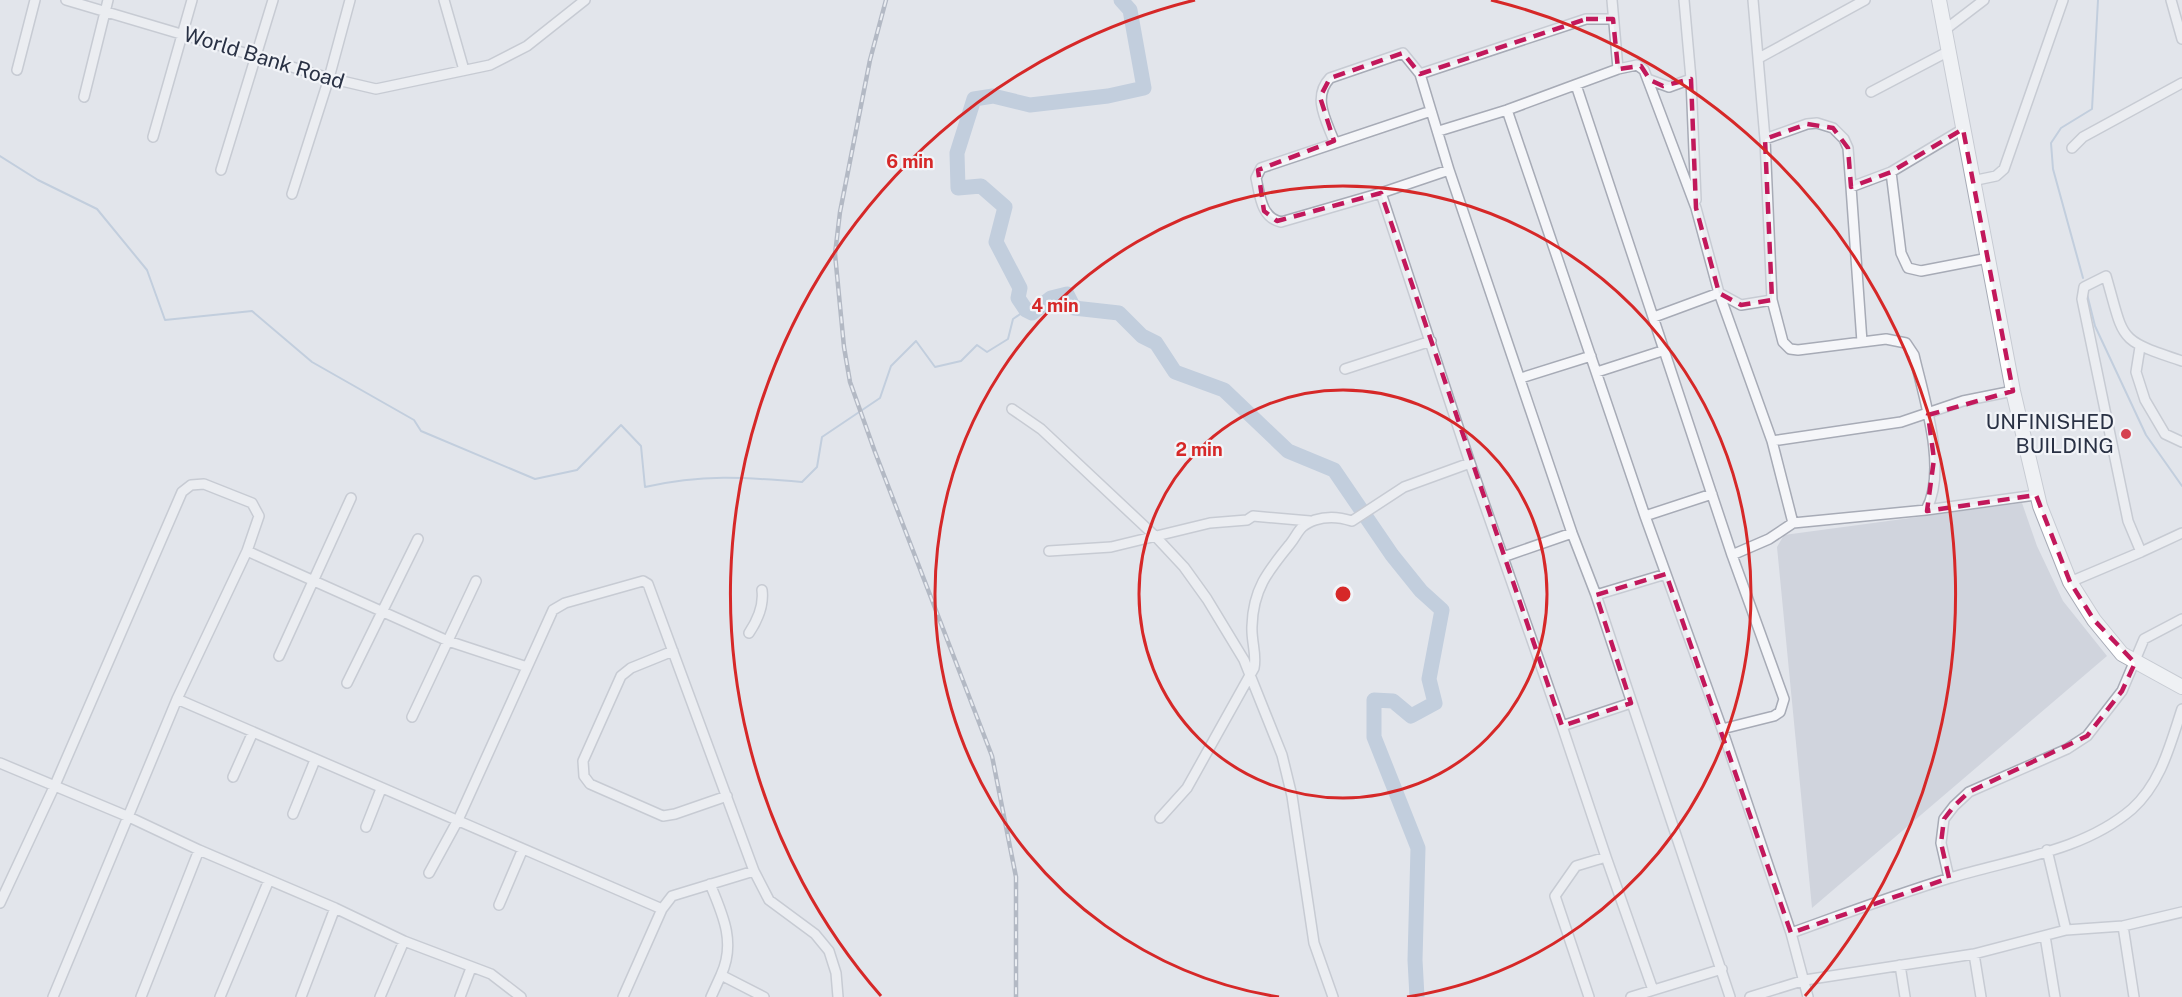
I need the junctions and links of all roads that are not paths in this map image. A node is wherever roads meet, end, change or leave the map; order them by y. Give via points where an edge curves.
1 (35, 0) edge
2 (66, 0) edge
3 (108, 0) edge
4 (192, 0) edge
5 (273, 0) edge
6 (350, 0) edge
7 (444, 0) edge
8 (585, 0) edge
9 (1612, 0) edge
10 (1684, 0) edge
11 (1753, 0) edge
12 (1865, 0) edge
13 (1939, 0) edge
14 (1984, 0) edge
15 (2063, 0) edge
16 (2175, 4) edge
17 (105, 11) junction
18 (1613, 19) junction
19 (1946, 29) junction
20 (182, 33) junction
21 (2182, 39) edge
22 (1949, 51) junction
23 (257, 57) junction
24 (1759, 58) junction
25 (1618, 69) junction
26 (18, 70) dead end
27 (464, 70) junction
28 (1420, 74) junction
29 (329, 78) junction
30 (1691, 79) junction
31 (1650, 81) junction
32 (2182, 83) edge
33 (1576, 85) junction
34 (1871, 92) dead end
35 (84, 97) dead end
36 (1506, 110) junction
37 (1431, 111) junction
38 (1963, 129) junction
39 (1439, 131) junction
40 (153, 137) dead end
41 (1766, 139) junction
42 (1335, 141) junction
43 (2072, 148) dead end
44 (221, 170) dead end
45 (1449, 170) junction
46 (1891, 172) junction
47 (1972, 181) junction
48 (1851, 187) junction
49 (1381, 193) junction
50 (292, 194) dead end
51 (1696, 208) junction
52 (1988, 258) junction
53 (1719, 293) junction
54 (1772, 300) junction
55 (1654, 317) junction
56 (1431, 341) junction
57 (1862, 342) junction
58 (2140, 347) junction
59 (1665, 350) junction
60 (1591, 356) junction
61 (2182, 361) edge
62 (1346, 369) dead end
63 (1597, 372) junction
64 (1521, 378) junction
65 (2013, 391) junction
66 (1012, 409) dead end
67 (1928, 415) junction
68 (1772, 441) junction
69 (2182, 442) edge
70 (1470, 463) junction
71 (1712, 494) junction
72 (2036, 495) junction
73 (351, 498) dead end
74 (1926, 510) junction
75 (1646, 516) junction
76 (1315, 520) junction
77 (1793, 523) junction
78 (1572, 532) junction
79 (2182, 533) edge
80 (1156, 537) junction
81 (418, 539) dead end
82 (247, 551) junction
83 (1049, 551) dead end
84 (2141, 552) junction
85 (1732, 555) junction
86 (1503, 557) junction
87 (1666, 574) junction
88 (314, 580) junction
89 (476, 582) dead end
90 (2070, 582) junction
91 (762, 590) dead end
92 (1596, 595) junction
93 (383, 613) junction
94 (2182, 620) edge
95 (749, 633) dead end
96 (448, 641) junction
97 (673, 651) junction
98 (279, 656) dead end
99 (2135, 663) junction
100 (527, 667) junction
101 (1250, 673) junction
102 (347, 683) dead end
103 (2182, 687) edge
104 (177, 699) junction
105 (1631, 703) junction
106 (2182, 709) edge
107 (412, 717) dead end
108 (1562, 726) junction
109 (1722, 729) junction
110 (253, 732) junction
111 (315, 760) junction
112 (0, 763) edge
113 (233, 777) dead end
114 (55, 785) junction
115 (381, 789) junction
116 (727, 796) junction
117 (294, 814) dead end
118 (129, 817) junction
119 (1160, 818) dead end
120 (458, 820) junction
121 (366, 827) dead end
122 (199, 850) junction
123 (522, 850) junction
124 (2047, 850) junction
125 (1606, 857) junction
126 (754, 871) junction
127 (429, 873) dead end
128 (1949, 878) junction
129 (269, 880) junction
130 (710, 884) junction
131 (0, 903) edge
132 (499, 906) dead end
133 (335, 908) junction
134 (662, 909) junction
135 (2182, 912) edge
136 (2123, 926) junction
137 (2066, 930) junction
138 (1791, 933) junction
139 (2045, 936) junction
140 (404, 941) junction
141 (1974, 954) junction
142 (1900, 965) junction
143 (471, 968) junction
144 (1722, 969) junction
145 (721, 975) junction
146 (1805, 980) junction
147 (1653, 990) junction
148 (55, 996) edge
149 (141, 997) edge
150 (220, 997) edge
151 (301, 997) edge
152 (380, 997) edge
153 (460, 997) edge
154 (521, 997) edge
155 (623, 997) edge
156 (711, 997) edge
157 (764, 997) edge
158 (838, 997) edge
159 (1333, 997) edge
160 (1588, 997) edge
161 (1631, 997) edge
162 (1730, 997) edge
163 (1750, 997) edge
164 (1808, 997) edge
165 (1905, 997) edge
166 (1981, 997) edge
167 (2055, 997) edge
168 (2134, 997) edge

1 - 26 street
2 - 17 street, World Bank Road
3 - 17 street
4 - 20 street
5 - 23 street
6 - 29 street
7 - 27 street
8 - 27 street, World Bank Road via 509,57
9 - 18 street
10 - 30 street
11 - 24 street
12 - 24 street
13 - 19 street
14 - 19 street
15 - 47 street via 2004,169 1996,176
16 - 21 street
17 - 20 street, World Bank Road
17 - 35 street
18 - 25 street
18 - 28 street via 1586,19
19 - 22 street
20 - 23 street, World Bank Road
20 - 40 street
22 - 34 street
22 - 38 street
23 - 29 street, World Bank Road
23 - 44 street
24 - 41 street
25 - 31 street via 1641,66
25 - 33 street
27 - 29 street, World Bank Road via 376,89
28 - 37 street
28 - 42 street via 1403,53 1330,78 1320,97
29 - 50 street
30 - 31 street via 1669,87
30 - 51 street
31 - 51 street
32 - 43 street via 2083,137
33 - 36 street
33 - 55 street
36 - 39 street
36 - 60 street
37 - 39 street
37 - 42 street
38 - 46 street
38 - 47 street
39 - 45 street
41 - 48 street via 1807,124 1826,124 1840,132 1848,148
41 - 54 street
42 - 49 street via 1258,171 1256,182 1268,216 1281,222
45 - 49 street
45 - 64 street
46 - 48 street
46 - 52 street via 1901,254 1908,268 1921,271
47 - 52 street
48 - 57 street
49 - 56 street
51 - 53 street
52 - 65 street
53 - 54 street via 1741,305
53 - 55 street
53 - 68 street
54 - 57 street via 1783,342 1790,349
55 - 59 street
56 - 62 street
56 - 70 street
57 - 67 street via 1886,339 1910,346
58 - 61 street
58 - 69 street via 2136,372 2145,400 2165,434
58 - 84 street via 2122,331 2106,276 2084,287 2082,299 2128,521
59 - 63 street
59 - 71 street
60 - 63 street
60 - 64 street
63 - 75 street
64 - 78 street
65 - 67 street via 1963,401
65 - 72 street
66 - 80 street via 1041,429
67 - 68 street
67 - 74 street via 1934,459 1933,492
68 - 77 street
70 - 76 street via 1404,487 1352,521 1332,517
70 - 86 street
71 - 75 street
71 - 85 street
72 - 74 street
72 - 90 street
73 - 88 street
74 - 77 street
75 - 87 street
76 - 80 street via 1253,516
76 - 101 street via 1296,531 1291,543 1266,570 1252,626 1256,659
77 - 85 street via 1769,539
78 - 86 street
78 - 92 street
79 - 84 street
80 - 83 street via 1111,547
80 - 101 street via 1207,598
81 - 93 street
82 - 88 street
82 - 104 street
82 - 114 street via 259,516 252,503 204,484 191,485 182,492
84 - 90 street
85 - 109 street via 1784,699 1780,712 1774,716
86 - 108 street
87 - 92 street
87 - 109 street
88 - 93 street
88 - 98 street
89 - 96 street
90 - 99 street via 2094,620 2122,654
91 - 95 street via 760,612
92 - 105 street
93 - 96 street
93 - 102 street
94 - 99 street via 2144,639
96 - 100 street
96 - 107 street
97 - 100 street via 648,584 637,581 553,610
97 - 116 street
97 - 116 street via 621,676 583,760 584,776 590,784 663,816
99 - 103 street
99 - 128 street via 2122,691 2087,736 2067,749 1969,792 1954,806 1944,819 1941,843
100 - 120 street
101 - 119 street via 1188,788
101 - 159 street via 1282,755 1314,943
104 - 110 street
104 - 118 street
105 - 108 street
105 - 144 street
106 - 124 street via 2162,768 2132,808 2108,827 2079,842
108 - 125 street
109 - 138 street
110 - 111 street
110 - 113 street
111 - 115 street
111 - 117 street
112 - 114 street
114 - 118 street
114 - 131 street
115 - 120 street
115 - 121 street
116 - 126 street
118 - 122 street
118 - 148 street
120 - 123 street
120 - 127 street
122 - 129 street
122 - 149 street
123 - 132 street
123 - 134 street
124 - 128 street
124 - 137 street
125 - 147 street
125 - 160 street via 1576,866 1555,897
126 - 130 street
126 - 158 street via 769,900 815,934 829,951
128 - 138 street
129 - 133 street
129 - 150 street
130 - 134 street via 672,896
130 - 145 street via 729,938 729,959
133 - 140 street
133 - 151 street
134 - 155 street
135 - 136 street
136 - 137 street
136 - 168 street
137 - 139 street
138 - 146 street
139 - 141 street
139 - 167 street
140 - 143 street
140 - 152 street
141 - 142 street
141 - 166 street
142 - 146 street
142 - 165 street
143 - 153 street
143 - 154 street via 491,974
144 - 147 street
144 - 162 street
145 - 156 street
145 - 157 street
146 - 163 street
146 - 164 street
147 - 161 street

